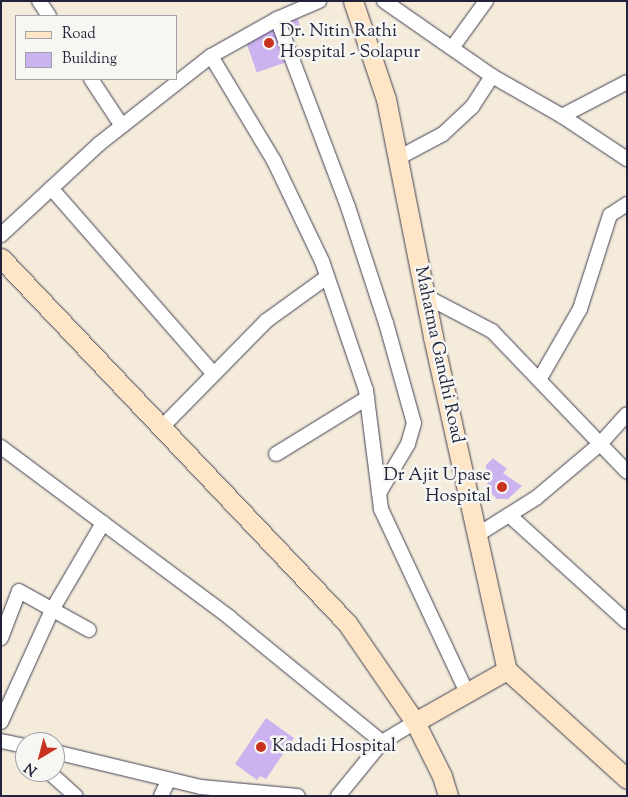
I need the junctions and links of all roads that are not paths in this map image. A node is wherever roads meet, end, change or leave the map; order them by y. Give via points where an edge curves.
1 (39, 1) edge
2 (319, 1) edge
3 (353, 1) edge
4 (384, 1) edge
5 (486, 1) edge
6 (48, 15) edge
7 (277, 19) junction
8 (452, 48) junction
9 (210, 56) junction
10 (492, 76) junction
11 (92, 80) edge
12 (627, 82) edge
13 (562, 116) junction
14 (122, 126) junction
15 (398, 158) junction
16 (627, 159) edge
17 (51, 188) junction
18 (627, 204) edge
19 (1, 235) edge
20 (1, 258) edge
21 (327, 277) junction
22 (425, 296) junction
23 (214, 374) junction
24 (539, 380) junction
25 (367, 398) junction
26 (627, 414) edge
27 (162, 428) junction
28 (600, 444) junction
29 (1, 446) edge
30 (276, 454) dead end
31 (627, 472) edge
32 (379, 493) junction
33 (509, 515) junction
34 (103, 523) junction
35 (477, 535) junction
36 (52, 610) junction
37 (627, 622) edge
38 (89, 630) dead end
39 (1, 638) edge
40 (507, 670) junction
41 (467, 693) junction
42 (1, 722) edge
43 (415, 722) junction
44 (1, 740) edge
45 (382, 742) junction
46 (15, 744) edge
47 (65, 755) edge
48 (627, 779) edge
49 (168, 781) junction
50 (60, 782) edge
51 (228, 793) edge
52 (76, 796) edge
53 (161, 796) edge
54 (298, 796) edge
55 (338, 796) edge
56 (448, 796) edge

1 - 6 street
2 - 7 street
3 - 15 street, Mahatma Gandhi Road via 386,99
4 - 8 street
5 - 8 street
7 - 9 street
7 - 32 street via 348,207 414,423 408,444
8 - 10 street
9 - 14 street
9 - 21 street via 274,161
10 - 13 street
10 - 15 street via 472,108 443,134
11 - 14 street
12 - 13 street
13 - 16 street
14 - 17 street
15 - 22 street, Mahatma Gandhi Road
17 - 19 street
17 - 23 street
18 - 24 street via 610,215 580,309
20 - 27 street
21 - 23 street via 266,321
21 - 25 street
22 - 24 street via 492,332
22 - 35 street, Mahatma Gandhi Road
23 - 27 street
24 - 28 street
25 - 30 street
25 - 32 street
26 - 28 street
27 - 43 street via 347,623
28 - 31 street
28 - 33 street via 536,498
29 - 34 street
32 - 41 street via 381,509
33 - 35 street
33 - 37 street
34 - 36 street
34 - 45 street via 230,618
35 - 40 street, Mahatma Gandhi Road
36 - 38 street
36 - 39 street via 19,591
36 - 42 street
40 - 41 street
40 - 48 street
41 - 43 street
43 - 45 street
43 - 56 street via 442,776
44 - 46 street
45 - 55 street
47 - 49 street
49 - 51 street
49 - 53 street
50 - 52 street
51 - 54 street

